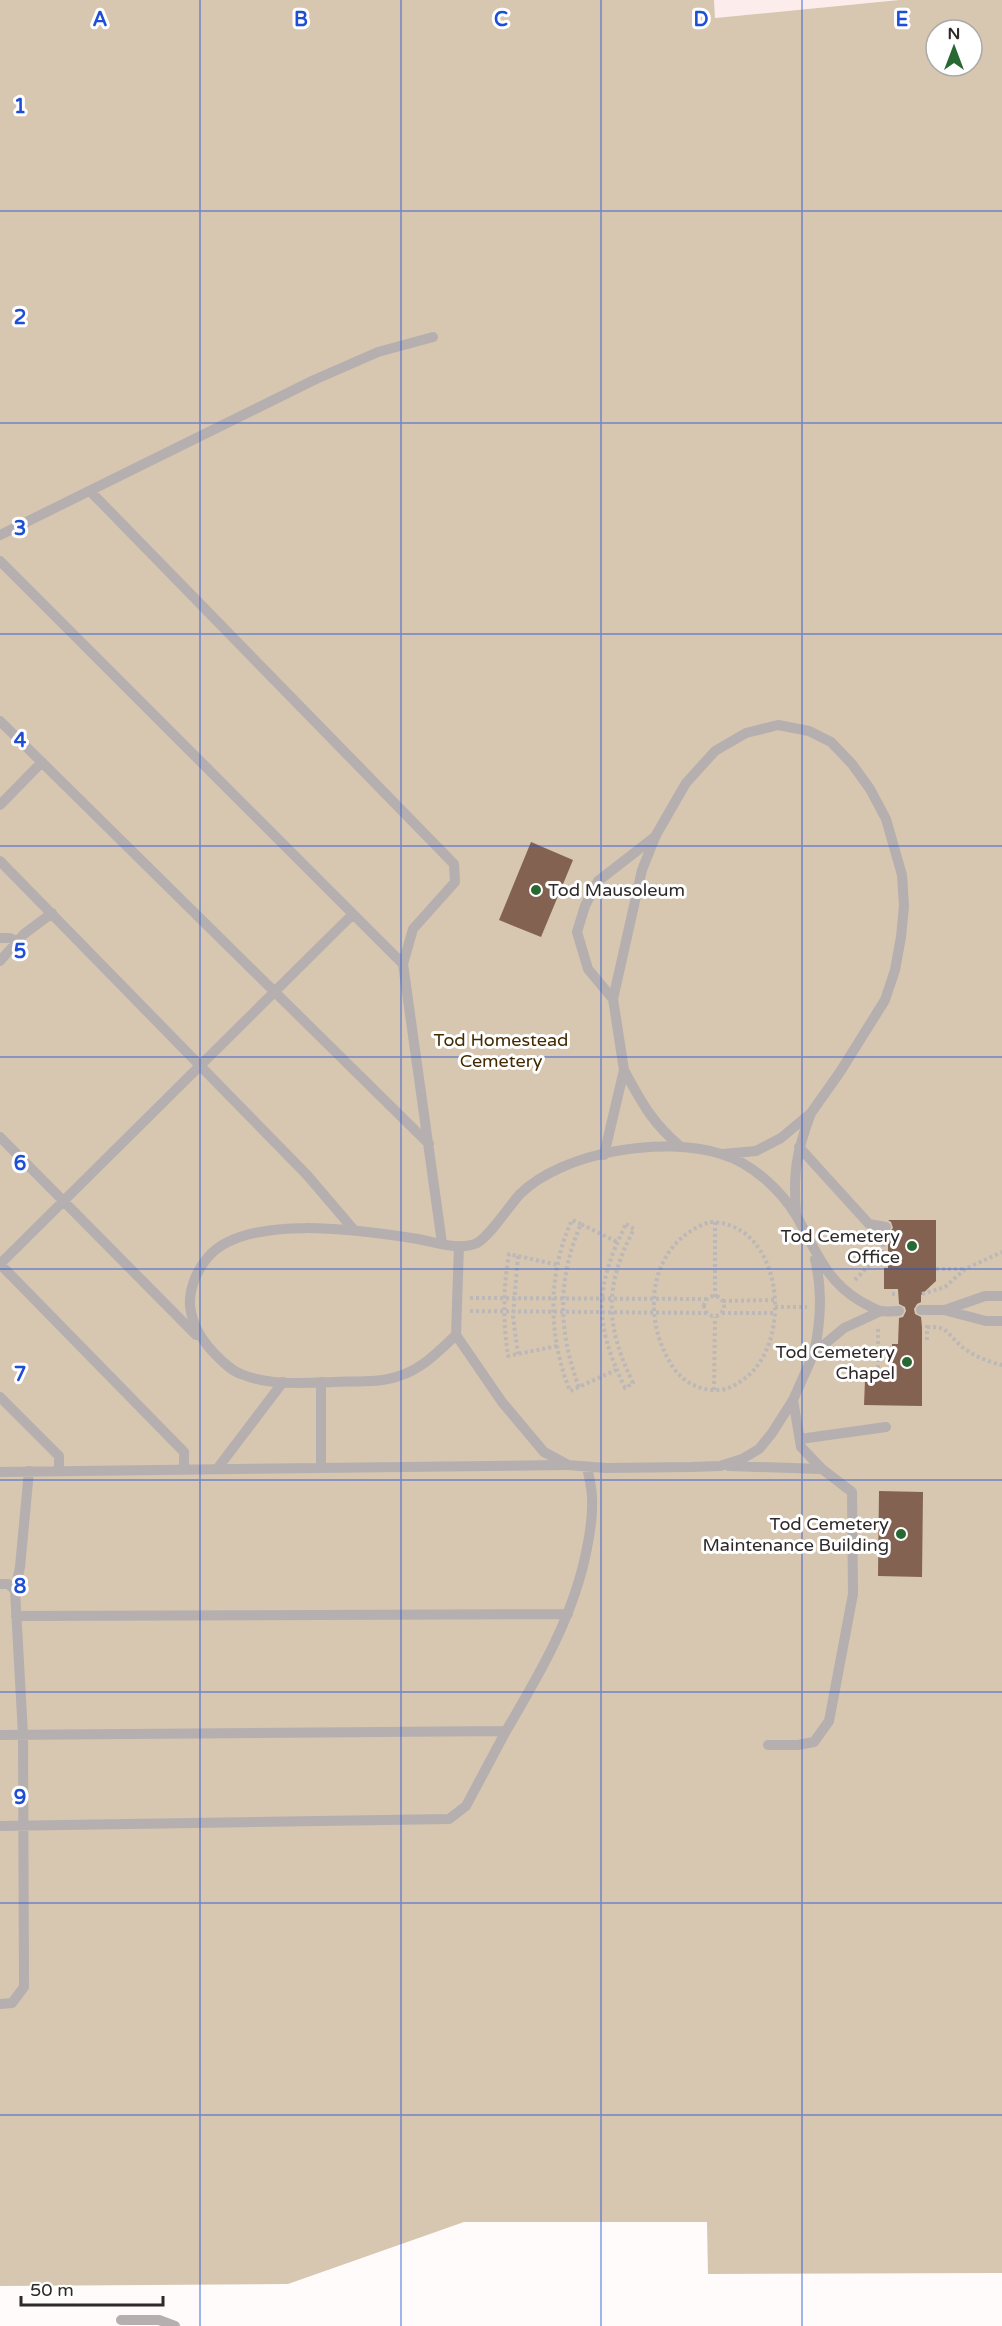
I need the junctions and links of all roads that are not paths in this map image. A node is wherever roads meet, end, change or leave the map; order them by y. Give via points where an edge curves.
1 (433, 337) dead end
2 (90, 491) junction
3 (0, 535) edge
4 (0, 561) edge
5 (0, 721) edge
6 (42, 762) junction
7 (0, 805) edge
8 (656, 835) junction
9 (0, 861) edge
10 (52, 913) junction
11 (353, 914) junction
12 (0, 938) edge
13 (18, 942) junction
14 (0, 961) edge
15 (403, 964) junction
16 (276, 993) junction
17 (614, 999) junction
18 (201, 1066) junction
19 (624, 1070) junction
20 (811, 1113) junction
21 (0, 1137) edge
22 (430, 1144) junction
23 (799, 1147) junction
24 (682, 1148) junction
25 (722, 1154) junction
26 (604, 1155) junction
27 (64, 1201) junction
28 (796, 1216) junction
29 (354, 1230) junction
30 (887, 1230) road end
31 (442, 1243) junction
32 (459, 1246) junction
33 (813, 1250) junction
34 (0, 1264) edge
35 (1002, 1296) edge
36 (921, 1310) dead end
37 (944, 1310) junction
38 (881, 1311) junction
39 (899, 1311) dead end
40 (1002, 1321) edge
41 (456, 1335) junction
42 (203, 1341) junction
43 (814, 1353) junction
44 (283, 1382) junction
45 (321, 1382) junction
46 (794, 1400) junction
47 (3, 1405) edge
48 (886, 1427) dead end
49 (800, 1438) junction
50 (568, 1465) junction
51 (720, 1466) junction
52 (587, 1467) junction
53 (321, 1468) junction
54 (184, 1469) junction
55 (217, 1469) junction
56 (822, 1469) junction
57 (29, 1471) junction
58 (60, 1471) junction
59 (0, 1472) edge
60 (0, 1584) edge
61 (15, 1590) junction
62 (568, 1614) junction
63 (16, 1616) junction
64 (506, 1731) junction
65 (0, 1735) edge
66 (23, 1735) junction
67 (768, 1744) dead end
68 (0, 1826) edge
69 (24, 1826) junction
70 (0, 2004) edge
71 (121, 2320) dead end
72 (175, 2326) edge

1 - 2 lane via 378,352 314,380
2 - 3 lane
2 - 15 lane via 454,864 455,882 412,929
4 - 11 lane
5 - 6 lane
6 - 7 lane
6 - 16 lane
8 - 17 lane via 642,870
8 - 17 lane via 598,880 577,932 588,969
8 - 20 lane via 686,783 715,751 746,733 778,725 809,731 831,742 870,789 886,819 902,875 904,906 895,970 885,1000
9 - 10 lane
10 - 13 lane
10 - 18 lane
11 - 15 lane
11 - 16 lane
12 - 13 lane
13 - 14 lane
15 - 22 lane
16 - 18 lane
16 - 22 lane
17 - 19 lane
18 - 27 lane
18 - 29 lane via 307,1175
19 - 24 lane via 645,1109
19 - 26 lane
20 - 23 lane
20 - 25 lane via 781,1138 756,1151
21 - 27 lane
22 - 31 lane
23 - 28 lane via 794,1179
23 - 30 lane via 869,1224
24 - 25 lane
24 - 26 lane via 650,1146
25 - 28 lane via 751,1169 777,1190
26 - 32 lane via 550,1173 521,1193 477,1243
27 - 34 lane
27 - 42 lane
28 - 33 lane
29 - 31 lane
29 - 42 lane via 257,1232 240,1235 217,1247 201,1265 192,1287 194,1326
31 - 32 lane
32 - 41 lane
33 - 38 lane via 844,1292
33 - 43 lane via 820,1281 820,1323
34 - 54 lane via 184,1452
35 - 37 lane via 985,1296
36 - 37 lane
37 - 40 lane
38 - 39 lane
38 - 43 lane via 844,1328
41 - 45 lane via 423,1364 398,1377
41 - 50 lane via 502,1402 537,1444
42 - 44 lane via 238,1373
43 - 46 lane
44 - 45 lane
44 - 55 lane
45 - 53 lane
46 - 49 lane
46 - 51 lane via 759,1449
47 - 58 lane via 59,1456
48 - 49 lane
49 - 56 lane via 801,1447
50 - 52 lane
50 - 53 lane
51 - 52 lane
51 - 56 lane
52 - 62 lane via 592,1499 590,1535
53 - 55 lane
54 - 55 lane
54 - 58 lane
56 - 67 lane via 852,1492 853,1594 829,1721 814,1742
57 - 58 lane
57 - 59 lane
57 - 61 lane
60 - 61 lane
61 - 63 lane
62 - 63 lane
62 - 64 lane
63 - 66 lane
64 - 66 lane
64 - 69 lane via 466,1806 449,1819
65 - 66 lane
66 - 69 lane
68 - 69 lane
69 - 70 lane via 24,1987 12,2003
71 - 72 lane via 159,2319

